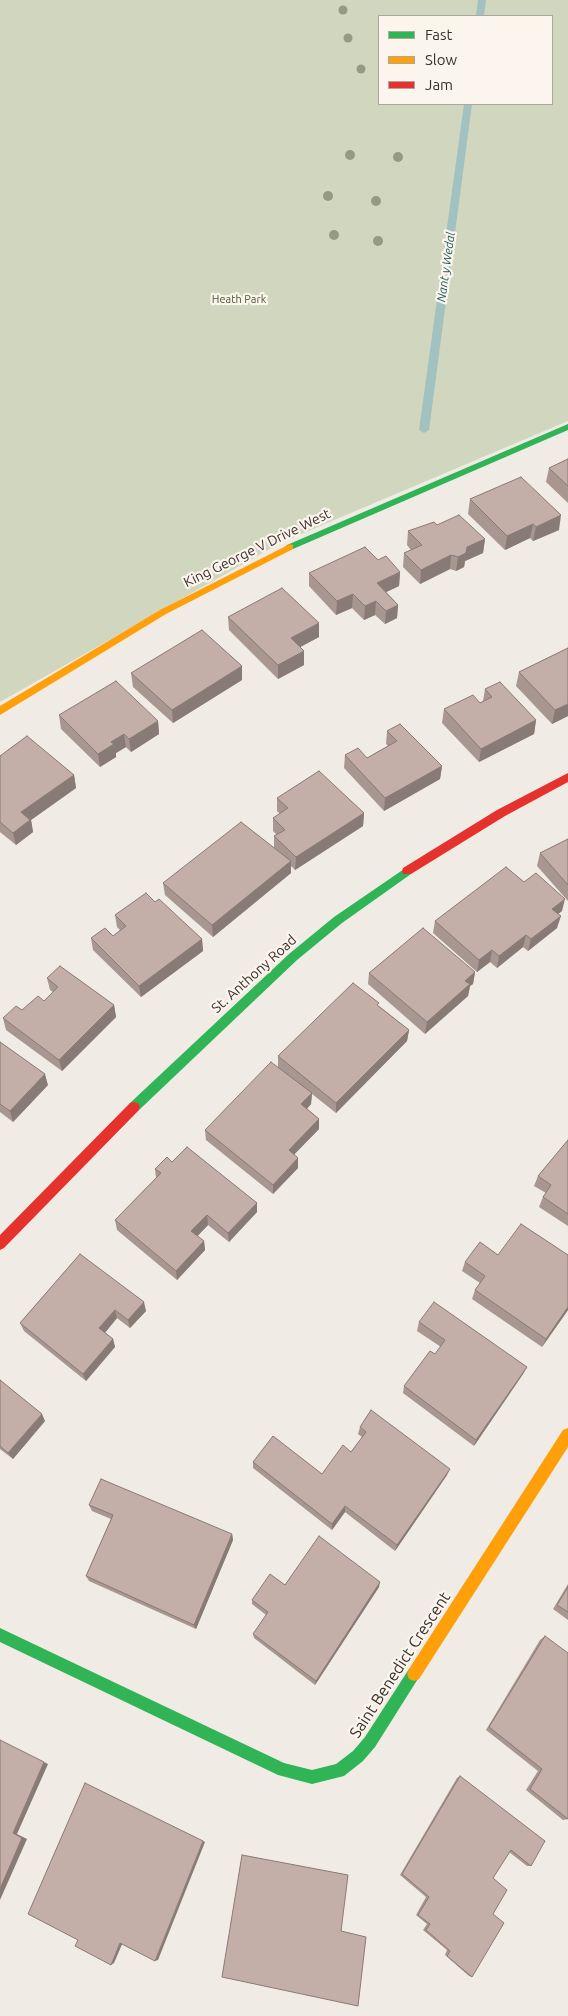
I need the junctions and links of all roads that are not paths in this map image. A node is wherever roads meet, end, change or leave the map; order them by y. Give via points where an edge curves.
1 (568, 427) edge
2 (0, 711) edge
3 (568, 777) edge
4 (0, 1244) edge
5 (568, 1435) edge
6 (0, 1635) edge

1 - 2 street, King George V Drive West via 278,552 163,612
3 - 4 street, St. Anthony Road via 486,822 404,873 338,920 293,957 157,1084
5 - 6 street, Saint Benedict Crescent via 370,1742 339,1771 312,1777 283,1770

